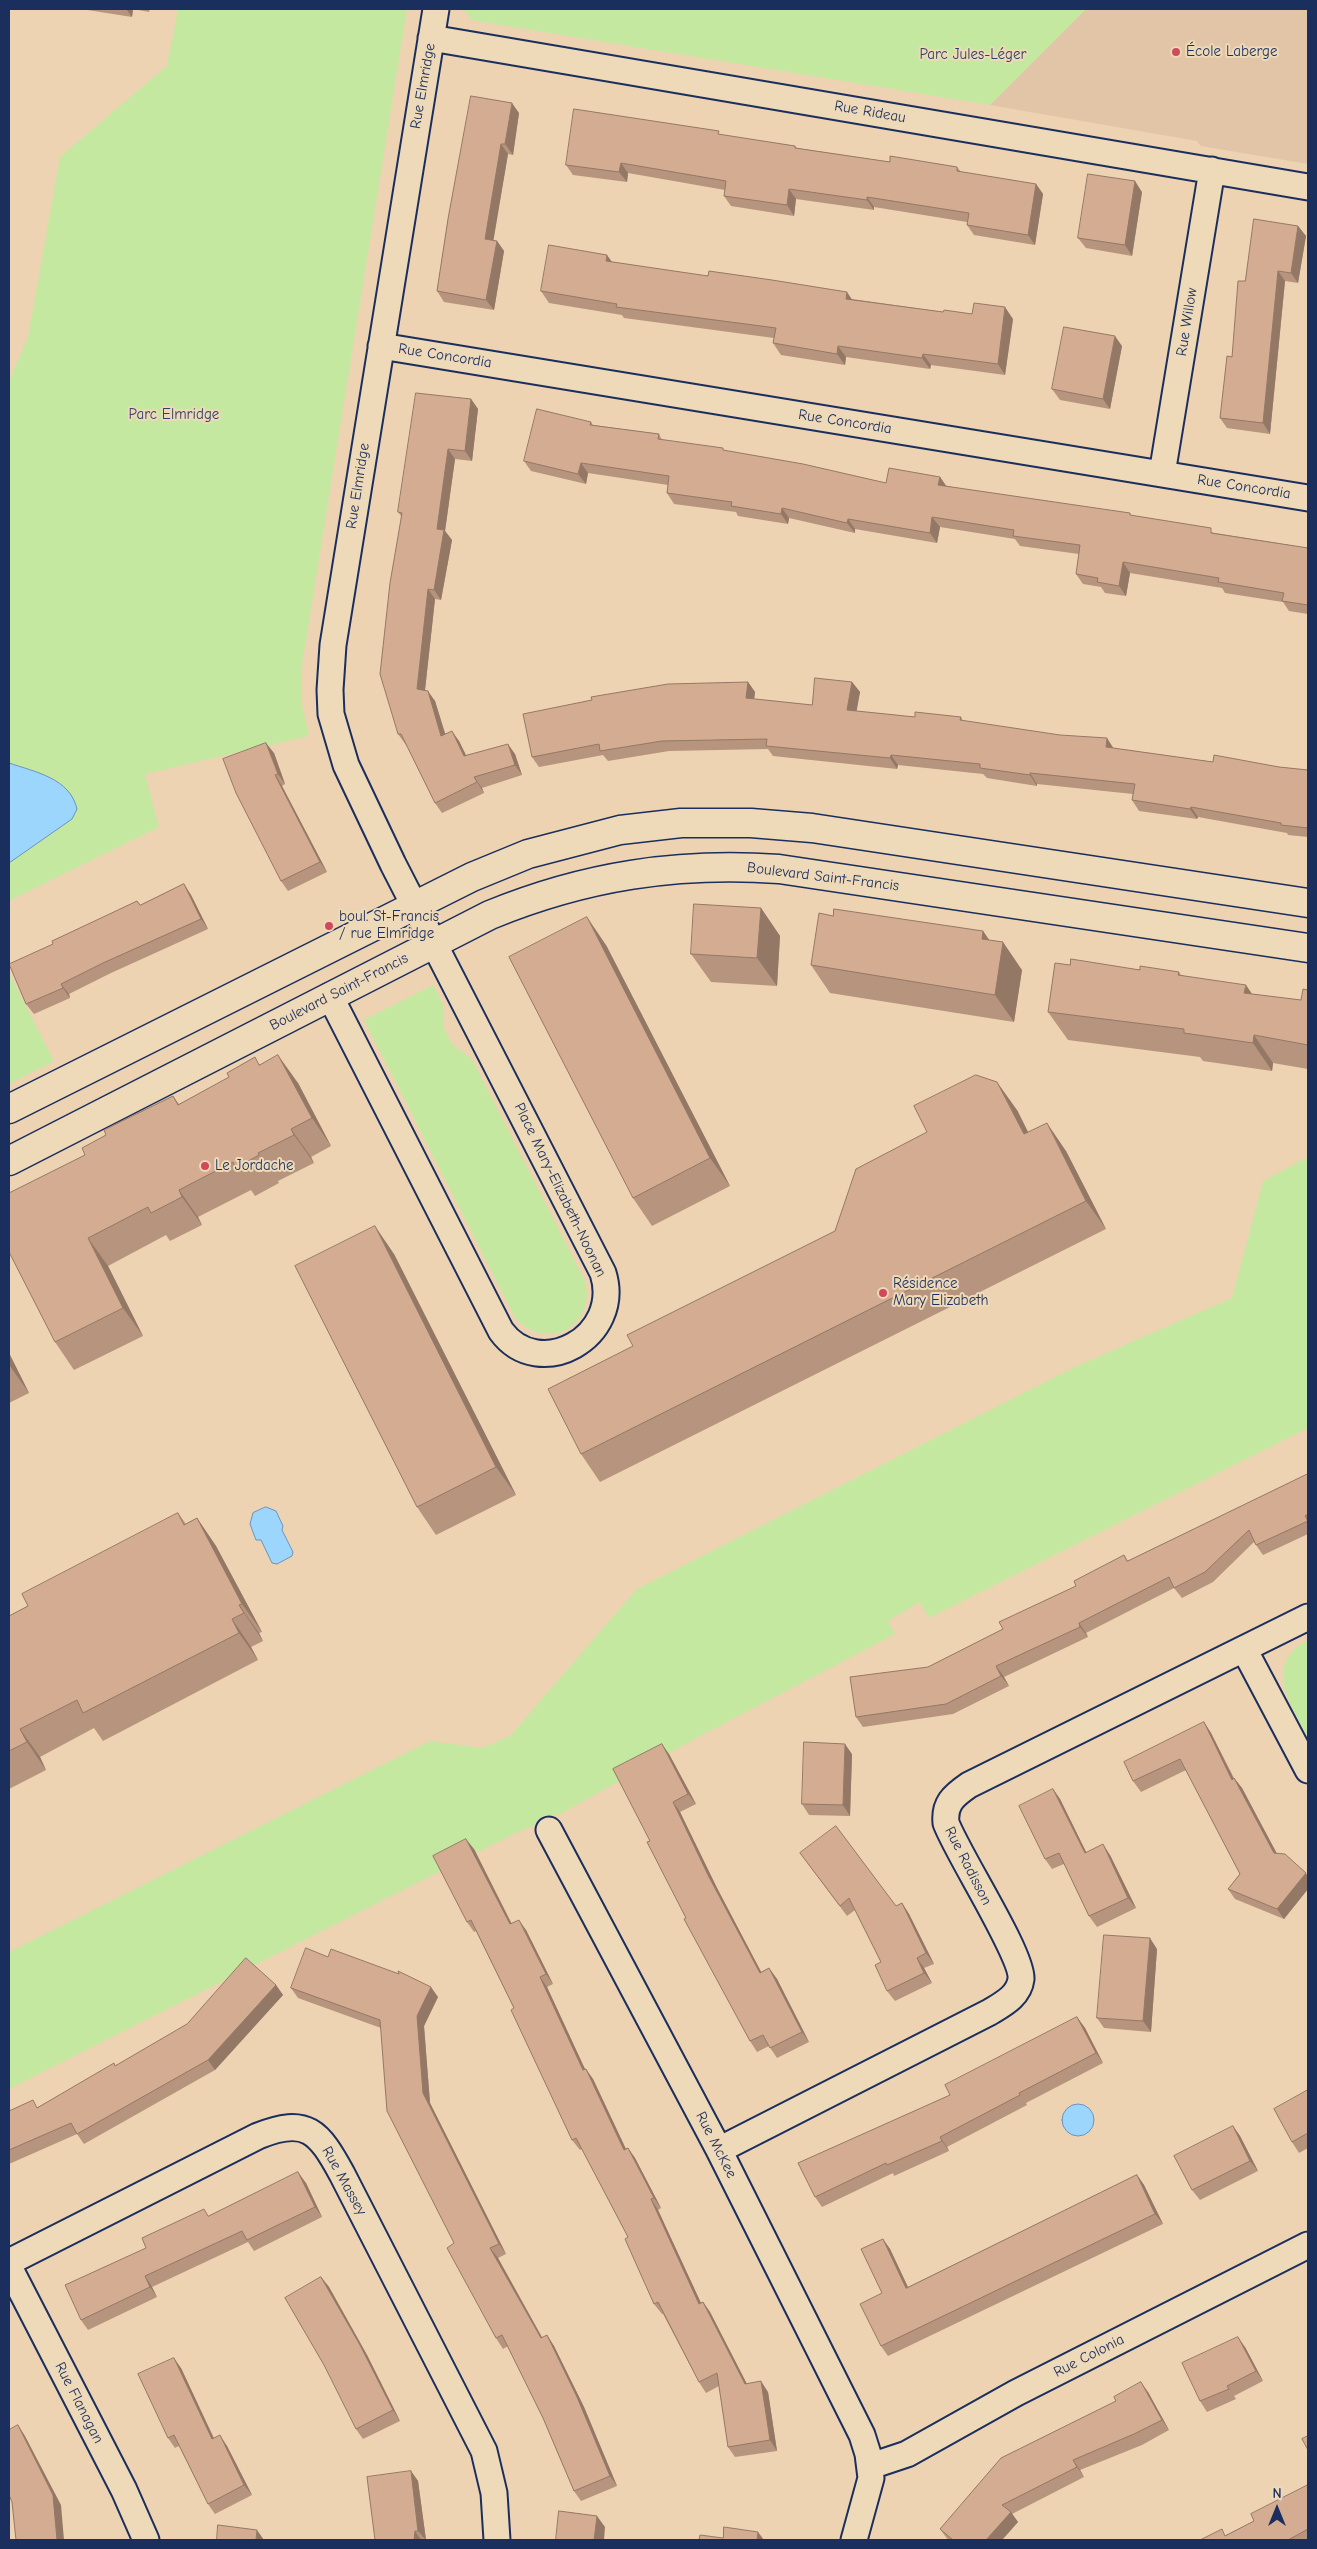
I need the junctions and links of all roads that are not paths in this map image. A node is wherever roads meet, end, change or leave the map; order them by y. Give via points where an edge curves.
1 (436, 9) edge
2 (431, 38) junction
3 (1212, 170) junction
4 (1308, 187) edge
5 (381, 346) junction
6 (1162, 474) junction
7 (1308, 498) edge
8 (1308, 903) edge
9 (414, 904) junction
10 (435, 944) junction
11 (1308, 948) edge
12 (330, 996) junction
13 (9, 1109) edge
14 (9, 1161) edge
15 (1308, 1617) edge
16 (1244, 1649) junction
17 (1308, 1770) edge
18 (549, 1830) dead end
19 (719, 2150) junction
20 (1308, 2246) edge
21 (9, 2262) edge
22 (9, 2267) edge
23 (871, 2466) junction
24 (146, 2540) edge
25 (497, 2540) edge
26 (854, 2540) edge

1 - 2 street, Rue Elmridge
2 - 3 street, Rue Rideau
2 - 5 street, Rue Elmridge
3 - 4 street, Rue Rideau
3 - 6 street, Rue Willow
5 - 6 street, Rue Concordia
5 - 9 street, Rue Elmridge via 332,652 330,690 336,736 346,765
6 - 7 street, Rue Concordia
8 - 9 street via 812,828 681,823 620,830 556,846 500,865
9 - 10 street, Rue Elmridge
9 - 13 street
10 - 11 street, Boulevard Saint-Francis via 490,915 572,886 665,869 722,867 819,874
10 - 12 street, Boulevard Saint-Francis
10 - 12 street, Place Mary-Elizabeth-Noonan via 603,1273 607,1293 600,1321 587,1336 567,1349 543,1353 523,1349 512,1344 501,1331
12 - 14 street, Boulevard Saint-Francis
15 - 16 street, Rue Radisson
16 - 17 street
16 - 19 street, Rue Radisson via 955,1794 948,1804 946,1823 1013,1952 1021,1978 1013,1996 990,2012
18 - 19 street, Rue McKee
19 - 23 street, Rue McKee via 862,2435
20 - 23 street, Rue Colonia via 1016,2393 907,2454
21 - 25 street, Rue Massey via 258,2136 284,2128 307,2129 319,2138 342,2174 484,2451 494,2493
22 - 24 street, Rue Flanagan via 124,2490
23 - 26 street via 871,2478

